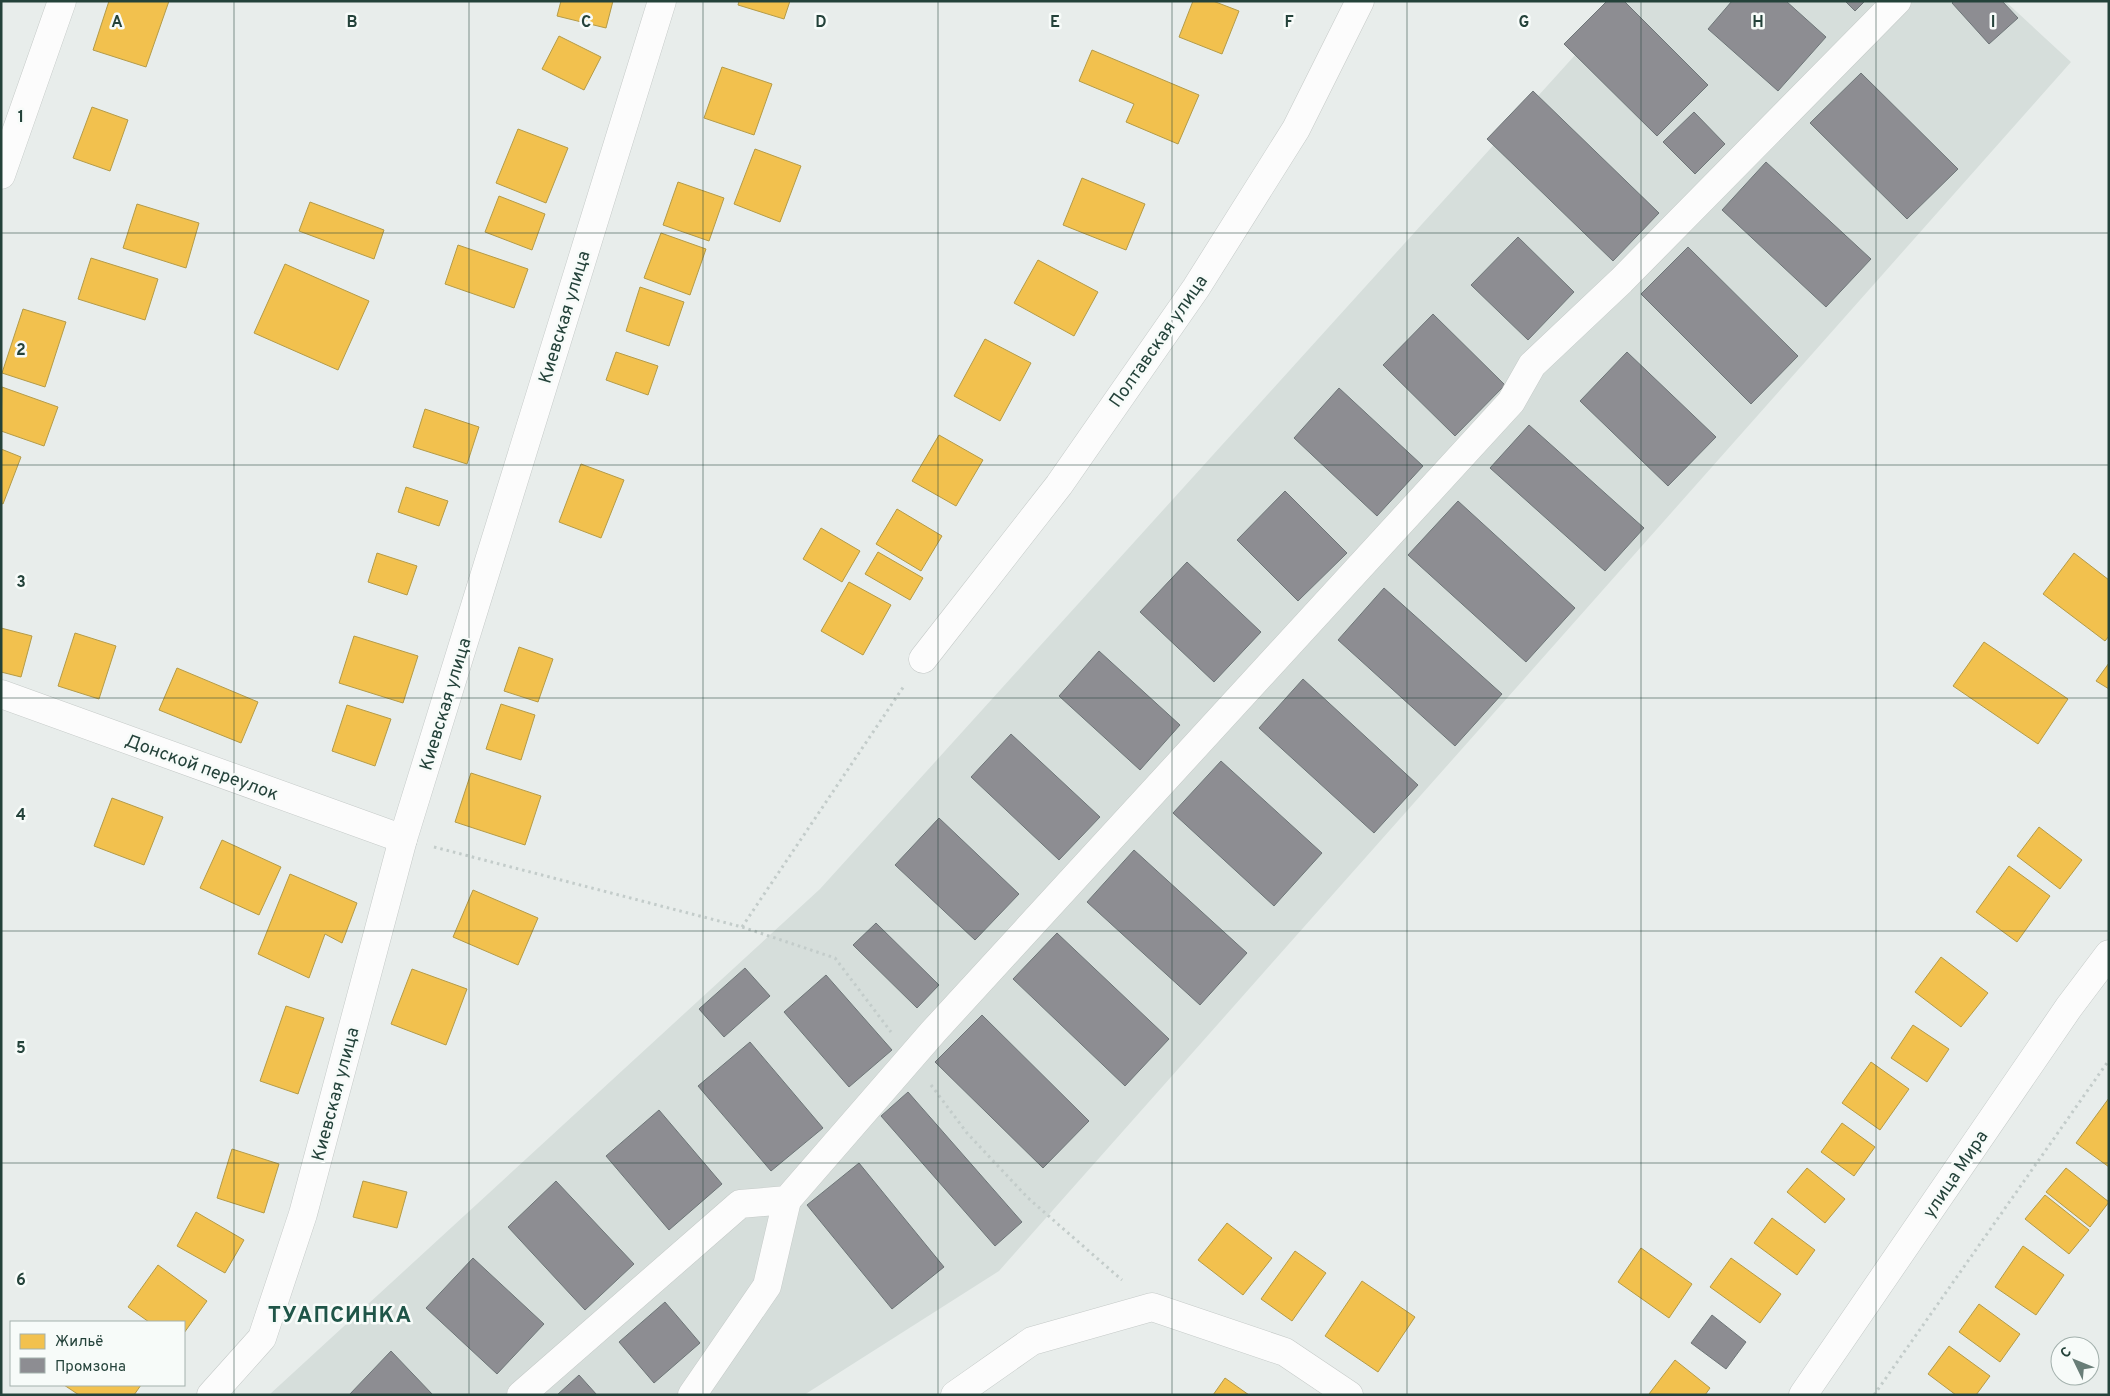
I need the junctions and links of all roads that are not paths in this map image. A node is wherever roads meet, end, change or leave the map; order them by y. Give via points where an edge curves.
1 (62, 1) edge
2 (662, 1) edge
3 (1360, 1) edge
4 (1897, 1) edge
5 (1, 175) edge
6 (923, 659) road end
7 (1, 694) edge
8 (403, 839) junction
9 (2109, 954) edge
10 (787, 1200) junction
11 (211, 1395) edge
12 (521, 1395) edge
13 (692, 1395) edge
14 (954, 1395) edge
15 (1349, 1395) edge
16 (1803, 1395) edge

1 - 5 street
2 - 8 street, Киевская улица
3 - 6 street, Полтавская улица via 1296,129 1196,288 1059,485
4 - 10 street via 1621,281 1532,365 1511,402 933,1032
7 - 8 street, Донской переулок
8 - 11 street, Киевская улица via 303,1214 262,1338
9 - 16 street, улица Мира via 2069,1007
10 - 12 street via 740,1204
10 - 13 street via 767,1286
14 - 15 street via 1032,1341 1152,1307 1285,1352

